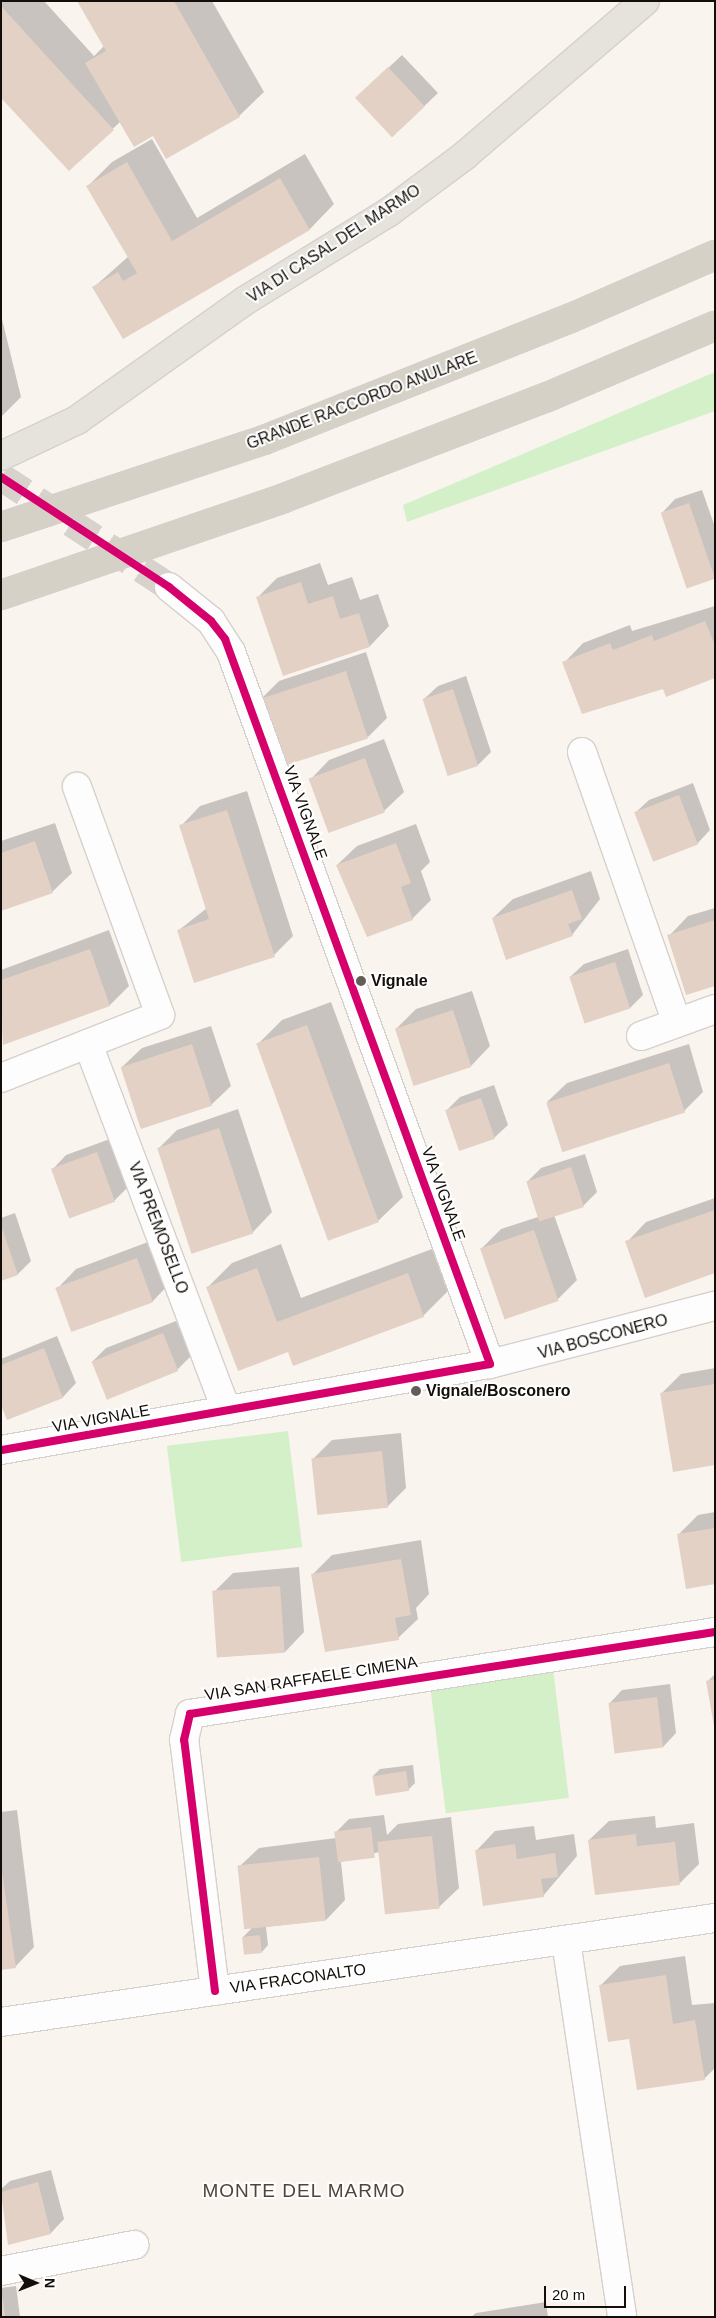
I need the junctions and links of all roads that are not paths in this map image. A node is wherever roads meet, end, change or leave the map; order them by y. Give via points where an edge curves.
1 (645, 1) edge
2 (715, 255) edge
3 (715, 326) edge
4 (1, 456) edge
5 (1, 527) edge
6 (169, 587) tunnel mouth
7 (1, 595) edge
8 (582, 752) dead end
9 (77, 787) dead end
10 (715, 1009) edge
11 (677, 1023) junction
12 (641, 1036) dead end
13 (88, 1044) junction
14 (1, 1078) edge
15 (715, 1306) edge
16 (490, 1364) junction
17 (227, 1411) junction
18 (1, 1450) edge
19 (715, 1632) edge
20 (715, 1918) edge
21 (566, 1941) junction
22 (215, 1991) junction
23 (1, 2022) edge
24 (134, 2245) dead end
25 (1, 2271) edge
26 (622, 2317) edge

1 - 4 main road, VIA DI CASAL DEL MARMO via 464,156 389,212 238,306 77,420
2 - 5 highway, GRANDE RACCORDO ANULARE via 571,318 264,440
3 - 7 highway via 545,398 293,495
6 - 16 street, VIA VIGNALE via 211,621 231,652
8 - 11 street
9 - 13 street via 160,1015
10 - 11 street
11 - 12 street
13 - 14 street
13 - 17 street, VIA PREMOSELLO
15 - 16 street, VIA BOSCONERO
16 - 17 street, VIA VIGNALE
17 - 18 street, VIA VIGNALE
19 - 22 street, VIA SAN RAFFAELE CIMENA via 190,1714 184,1740
20 - 21 street, VIA FRACONALTO
21 - 22 street, VIA FRACONALTO
21 - 26 street
22 - 23 street, VIA FRACONALTO
24 - 25 street

